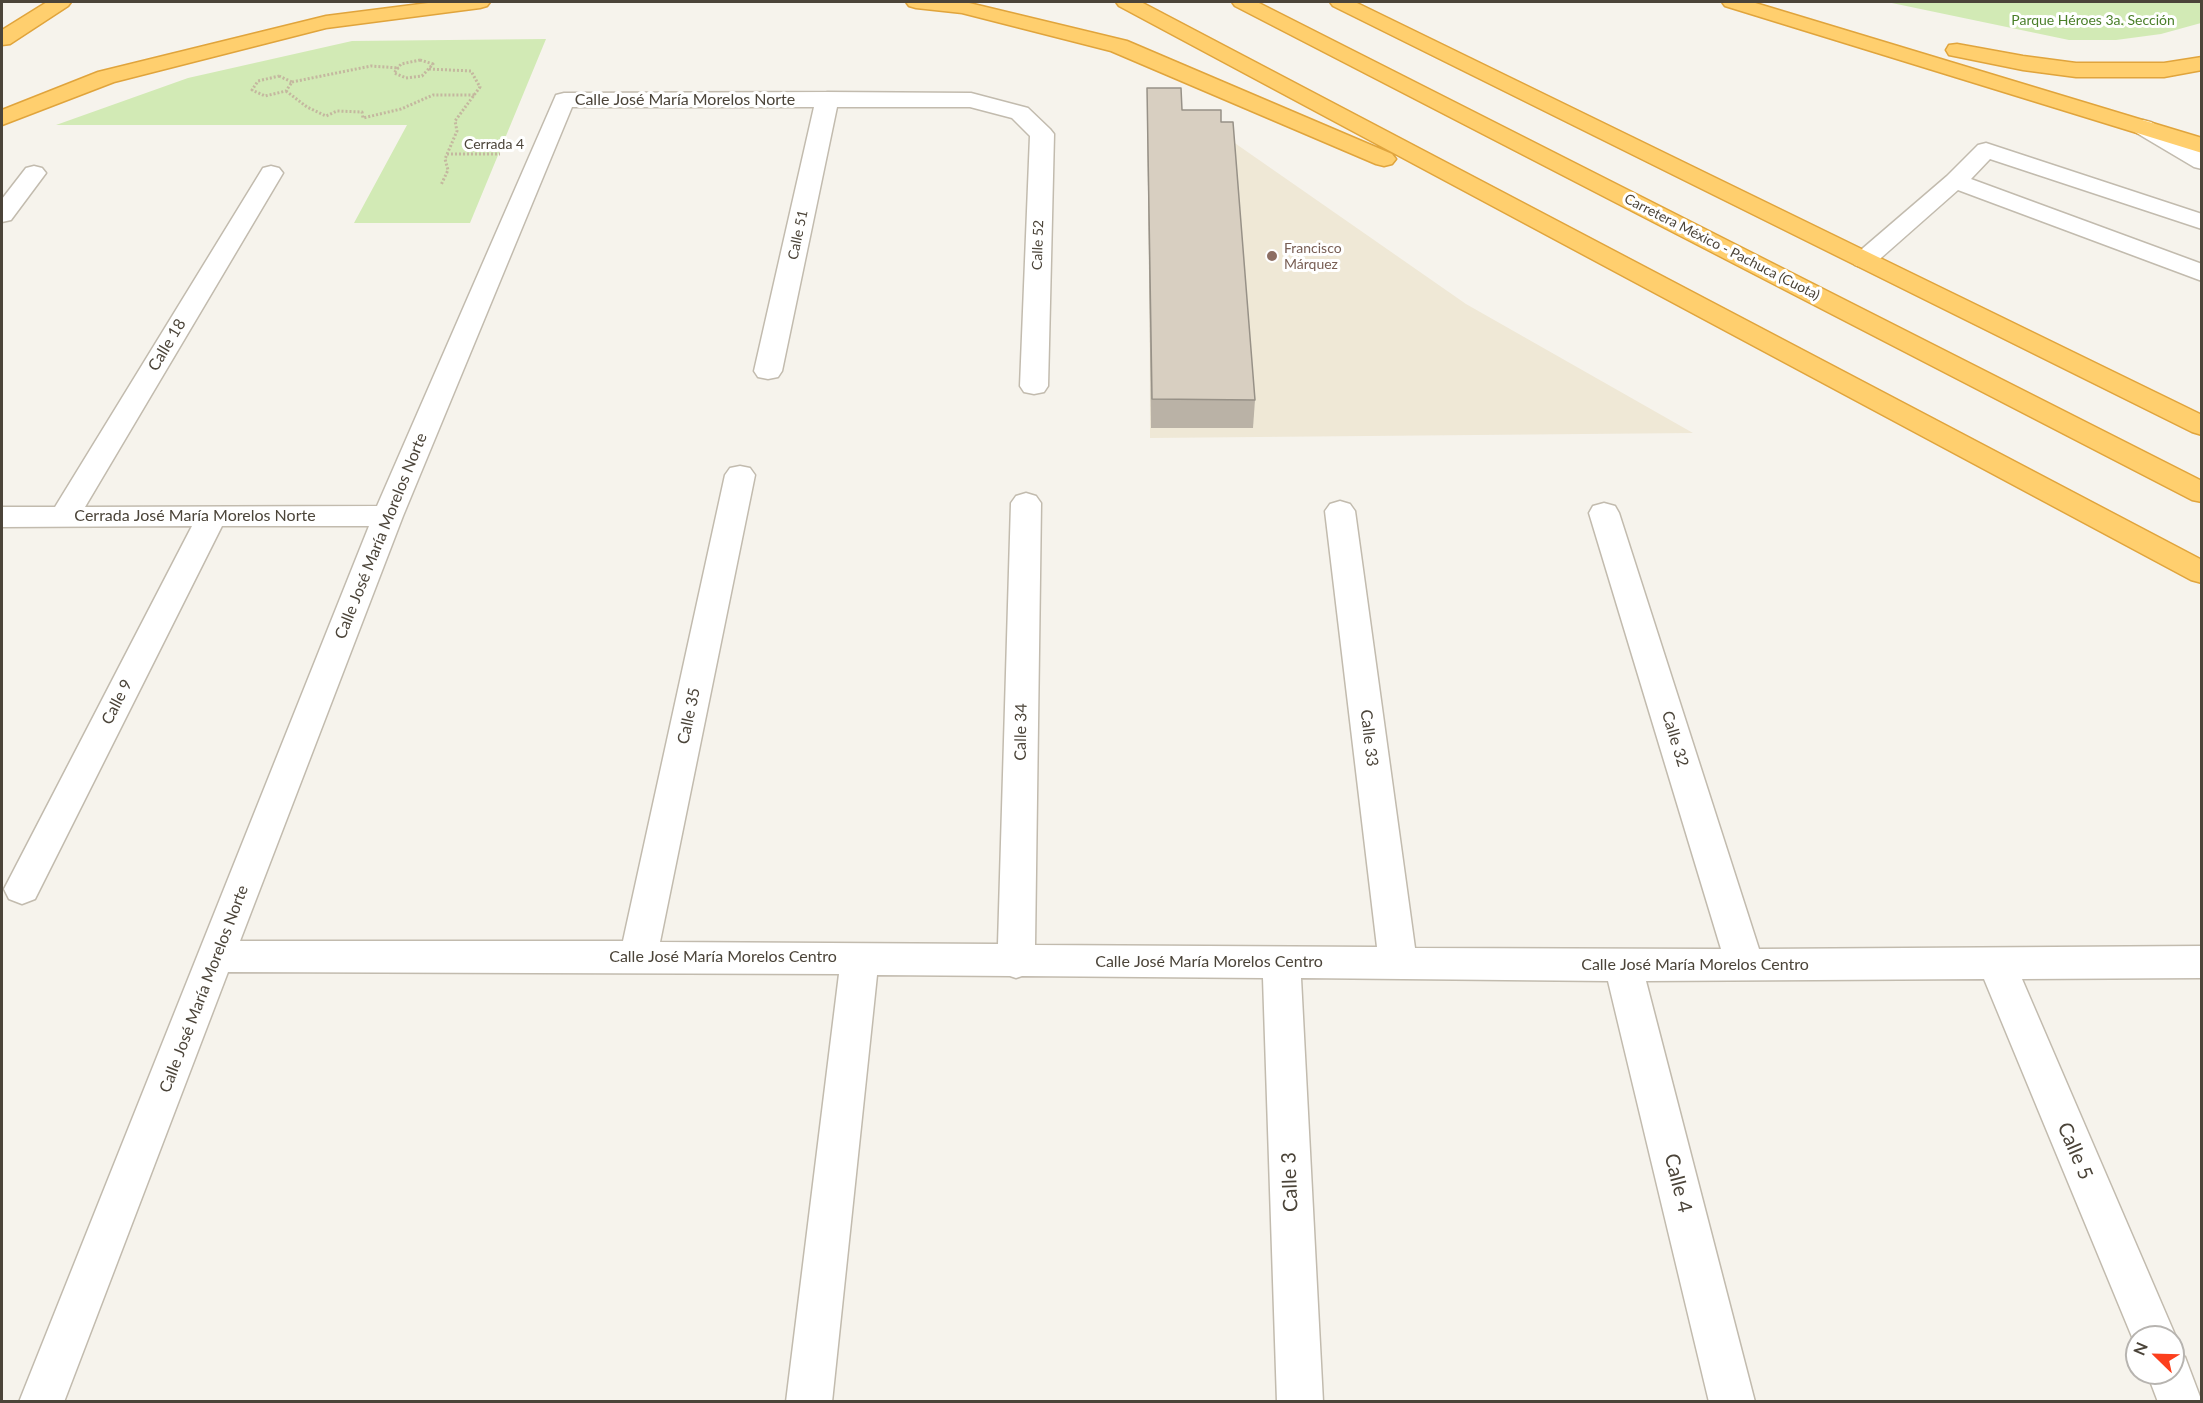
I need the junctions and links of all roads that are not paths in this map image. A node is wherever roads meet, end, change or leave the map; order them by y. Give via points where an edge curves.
1 (61, 2) edge
2 (480, 2) edge
3 (916, 2) edge
4 (1126, 2) edge
5 (1242, 2) edge
6 (1340, 2) edge
7 (1732, 2) edge
8 (1751, 2) edge
9 (2, 39) edge
10 (2202, 63) edge
11 (827, 99) junction
12 (1020, 113) joint
13 (2, 118) edge
14 (2143, 127) junction
15 (2202, 146) edge
16 (2202, 162) edge
17 (34, 173) dead end
18 (270, 173) dead end
19 (1954, 181) junction
20 (2, 215) edge
21 (2202, 222) edge
22 (1605, 255) junction
23 (1864, 260) junction
24 (2202, 273) edge
25 (768, 371) dead end
26 (1034, 386) dead end
27 (2202, 426) edge
28 (740, 475) dead end
29 (2202, 493) edge
30 (1026, 503) dead end
31 (1340, 511) dead end
32 (1604, 513) dead end
33 (212, 516) junction
34 (388, 516) junction
35 (2, 517) edge
36 (64, 517) junction
37 (2202, 573) edge
38 (22, 889) dead end
39 (217, 956) junction
40 (638, 957) junction
41 (860, 958) junction
42 (1016, 962) junction
43 (1281, 962) junction
44 (2202, 962) edge
45 (1398, 964) junction
46 (1997, 964) junction
47 (1623, 965) junction
48 (1745, 965) junction
49 (2149, 1325) edge
50 (2174, 1385) edge
51 (40, 1401) edge
52 (809, 1401) edge
53 (1300, 1401) edge
54 (1732, 1401) edge
55 (2181, 1401) edge

1 - 9 highway
2 - 13 highway via 326,22 106,77
3 - 22 highway via 962,7 1119,46
4 - 22 highway
5 - 29 highway, Carretera México - Pachuca (Cuota)
6 - 23 highway
7 - 14 highway
8 - 10 highway via 2023,63 2120,71 2164,70
11 - 12 street, Calle José María Morelos Norte via 971,100
11 - 25 street, Calle 51
11 - 34 street, Calle José María Morelos Norte via 564,100
12 - 26 street, Calle 52 via 1042,134
14 - 15 highway
14 - 16 street
17 - 20 street
18 - 36 street, Calle 18
19 - 21 street via 1986,150
19 - 23 street
19 - 24 street
22 - 37 highway
23 - 27 highway
28 - 40 street, Calle 35
30 - 42 street, Calle 34
31 - 45 street, Calle 33
32 - 48 street, Calle 32
33 - 34 street, Cerrada José María Morelos Norte
33 - 36 street, Cerrada José María Morelos Norte
33 - 38 street, Calle 9
34 - 39 street, Calle José María Morelos Norte
35 - 36 street, Cerrada José María Morelos Norte
39 - 40 street, Calle José María Morelos Centro
39 - 51 street, Calle José María Morelos Norte
40 - 41 street, Calle José María Morelos Centro
41 - 42 street, Calle José María Morelos Centro
41 - 52 street
42 - 43 street, Calle José María Morelos Centro
43 - 45 street, Calle José María Morelos Centro
43 - 53 street, Calle 3
44 - 46 street, Calle José María Morelos Centro
45 - 47 street, Calle José María Morelos Centro
46 - 48 street, Calle José María Morelos Centro
46 - 49 street, Calle 5
47 - 48 street, Calle José María Morelos Centro
47 - 54 street, Calle 4
50 - 55 street

